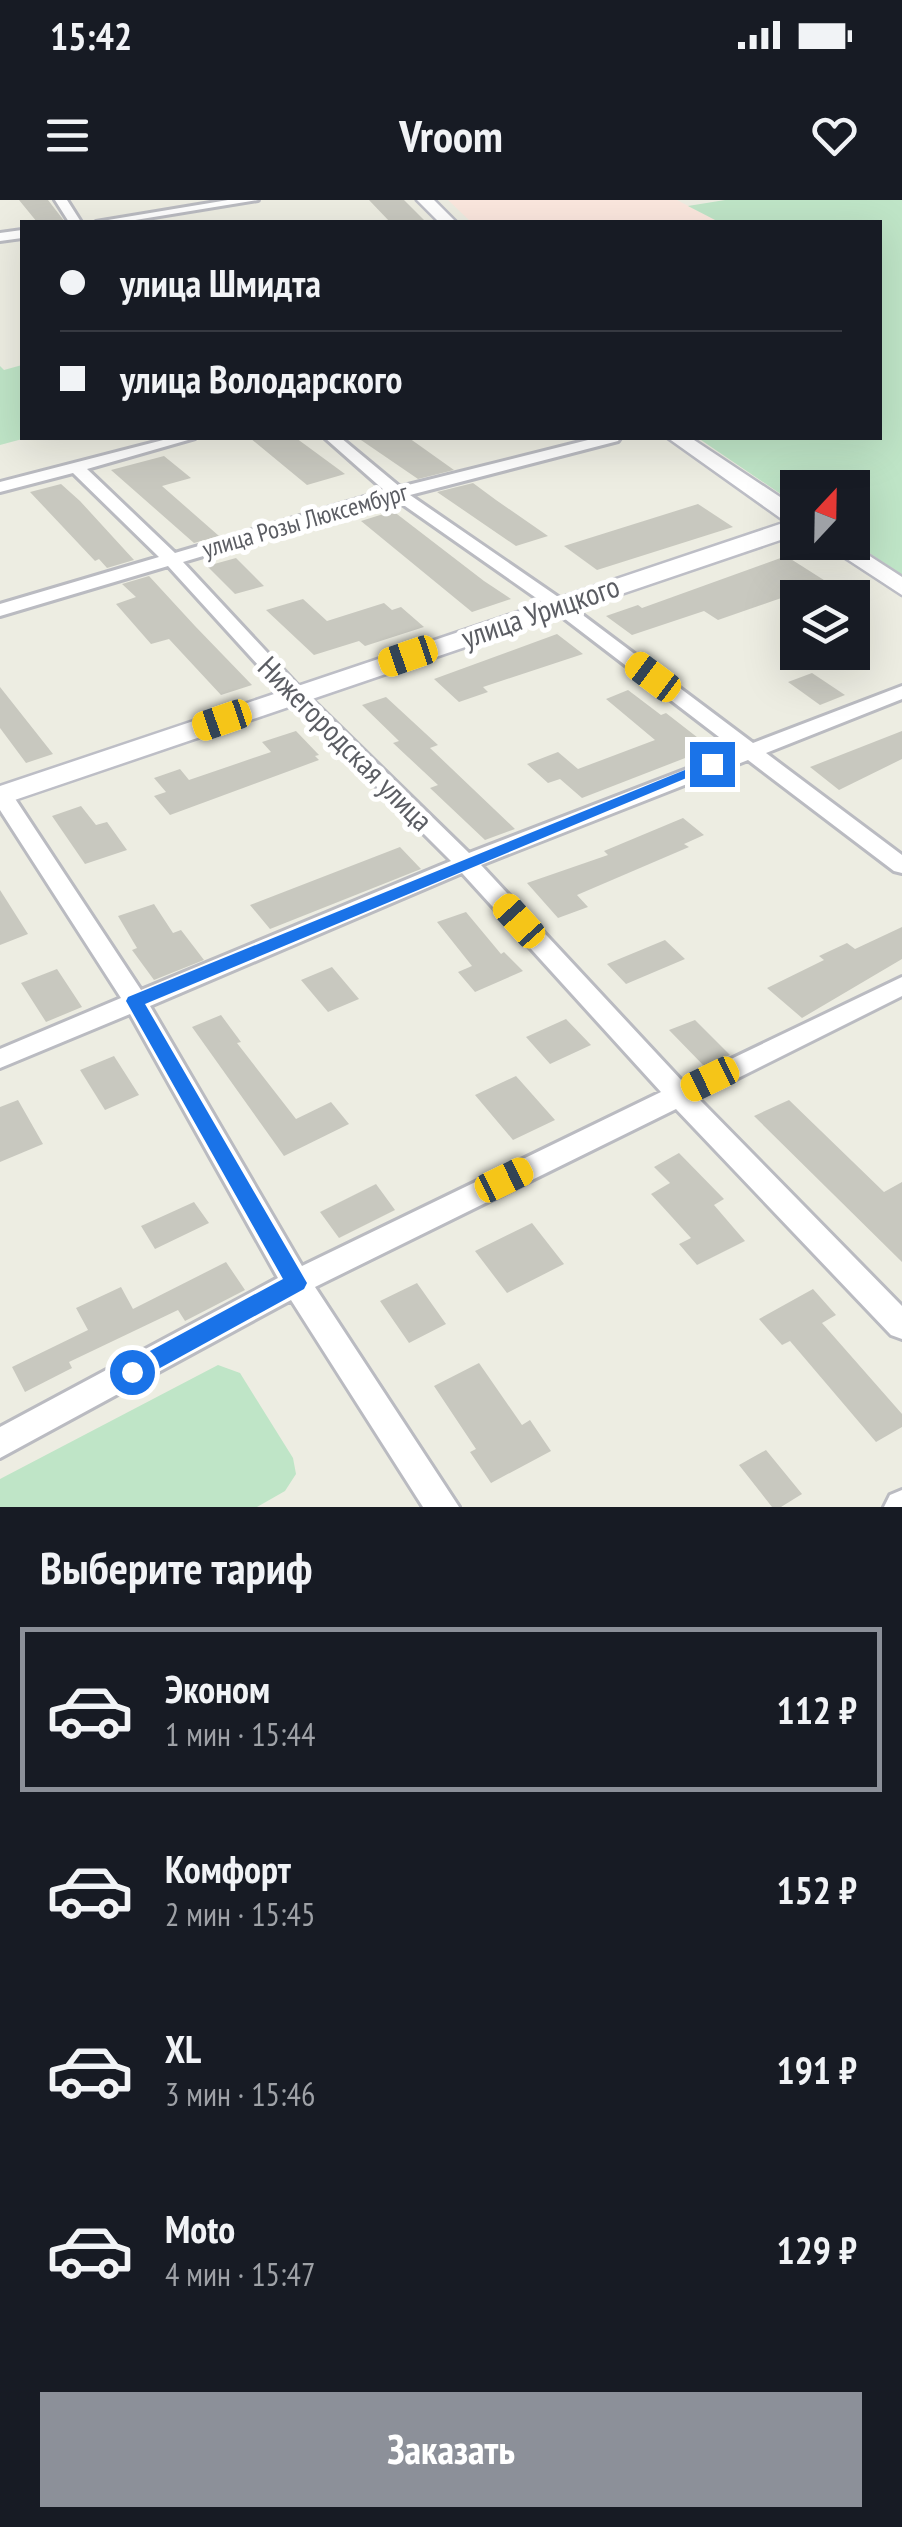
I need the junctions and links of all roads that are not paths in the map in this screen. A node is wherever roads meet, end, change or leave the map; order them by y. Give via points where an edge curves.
1 (252, 200) edge
2 (425, 200) edge
3 (116, 220) edge
4 (446, 220) edge
5 (179, 440) edge
6 (334, 440) edge
7 (605, 440) edge
8 (681, 440) edge
9 (77, 468) junction
10 (0, 487) edge
11 (397, 493) junction
12 (780, 510) edge
13 (780, 529) edge
14 (171, 559) junction
15 (859, 560) edge
16 (902, 588) edge
17 (558, 605) junction
18 (0, 610) edge
19 (902, 692) edge
20 (295, 694) junction
21 (748, 750) junction
22 (1, 795) edge
23 (466, 863) junction
24 (902, 866) edge
25 (902, 986) edge
26 (135, 1001) junction
27 (0, 1058) edge
28 (678, 1094) junction
29 (296, 1283) junction
30 (902, 1326) edge
31 (0, 1443) edge
32 (442, 1507) edge

1 - 3 street
2 - 4 street
5 - 9 street
6 - 11 street
7 - 11 street, улица Розы Люксембург
8 - 12 street
9 - 10 street
9 - 14 street, Нижегородская улица
11 - 14 street, улица Розы Люксембург
11 - 17 street
13 - 17 street, улица Урицкого
14 - 18 street, улица Розы Люксембург
14 - 20 street, Нижегородская улица
15 - 16 street
17 - 20 street, улица Урицкого
17 - 21 street
19 - 21 street
20 - 22 street, улица Урицкого
20 - 23 street, Нижегородская улица
21 - 23 street
21 - 24 street
22 - 26 street
23 - 26 street
23 - 28 street, Нижегородская улица
25 - 28 street
26 - 27 street
26 - 29 street
28 - 29 street
28 - 30 street, Нижегородская улица
29 - 31 street
29 - 32 street

